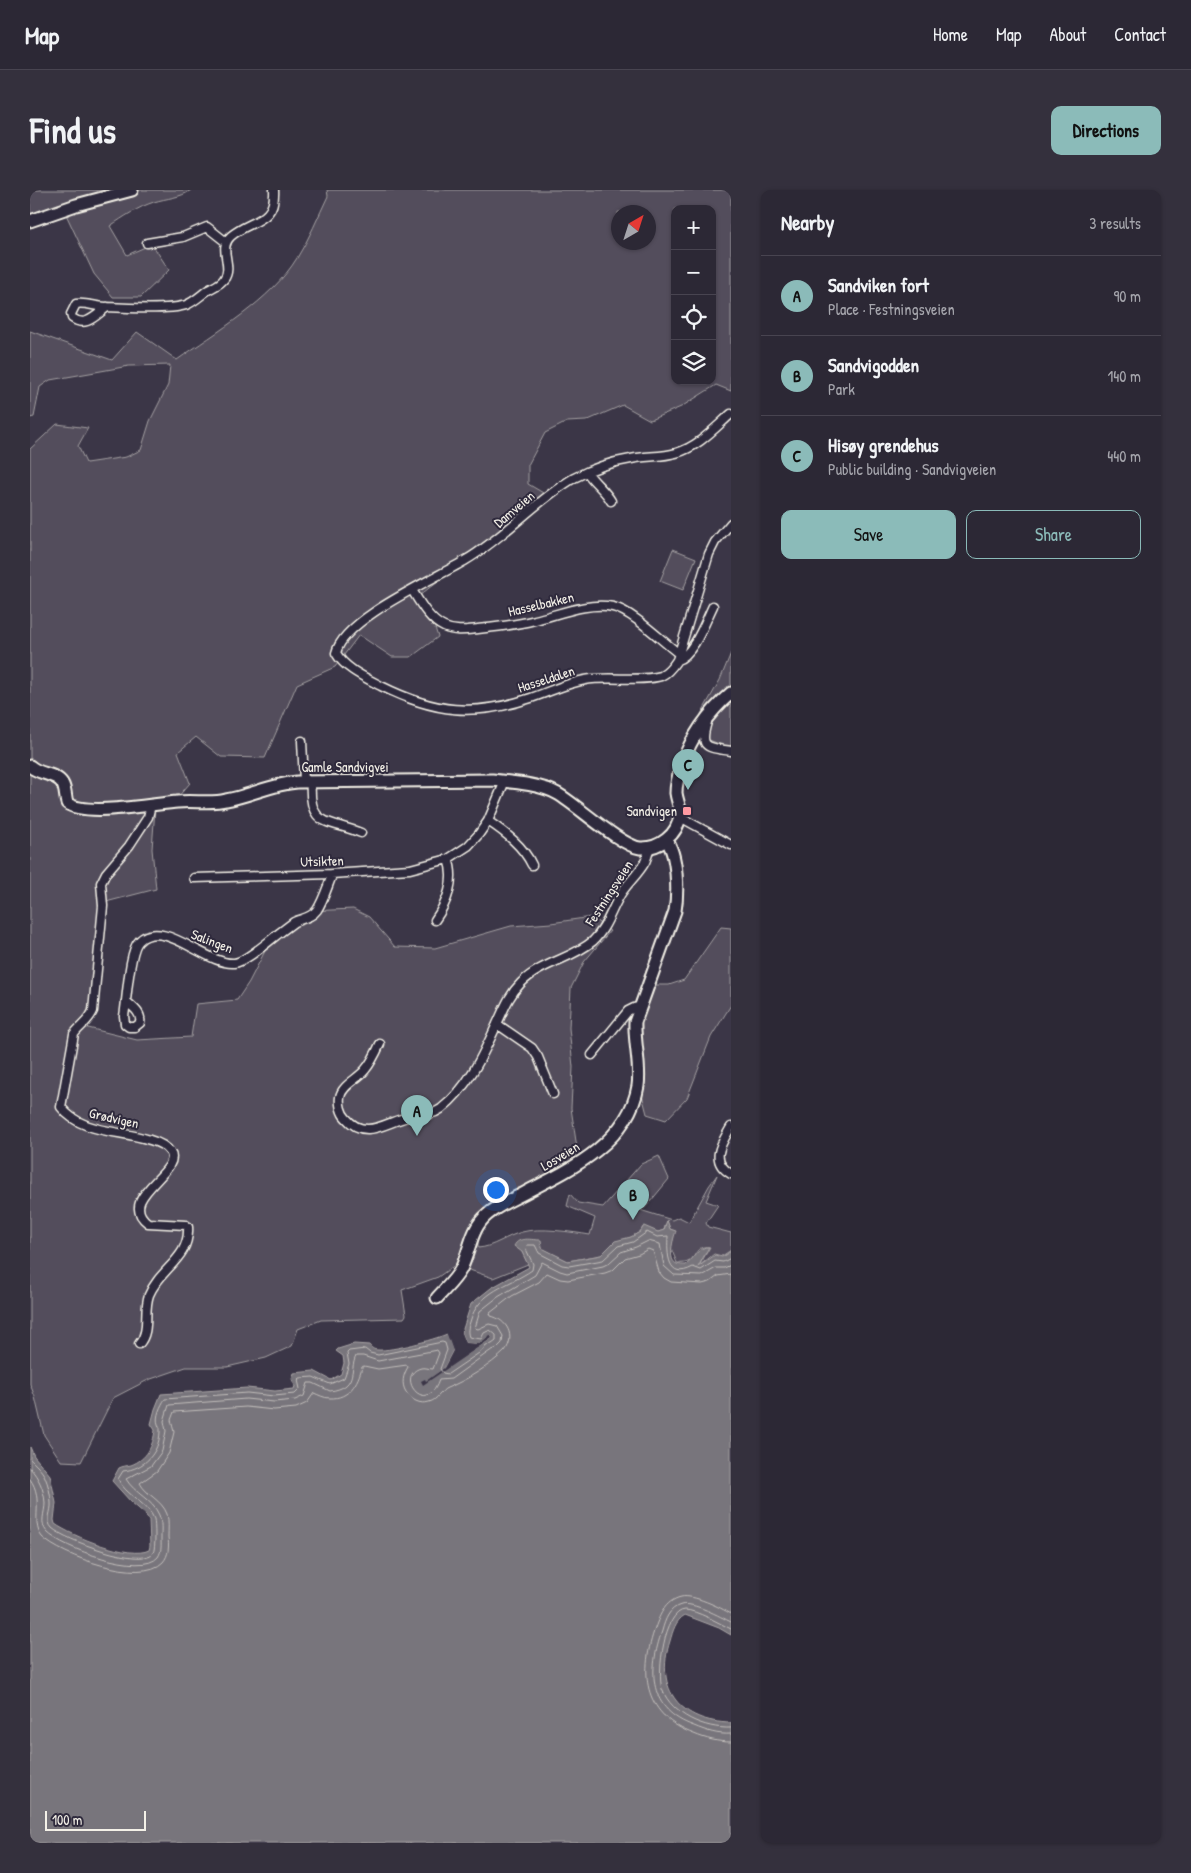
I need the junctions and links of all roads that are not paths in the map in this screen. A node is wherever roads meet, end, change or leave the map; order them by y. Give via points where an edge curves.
1 (132, 190) edge
2 (274, 190) edge
3 (30, 221) edge
4 (226, 242) junction
5 (147, 243) dead end
6 (107, 307) dead end
7 (731, 414) edge
8 (587, 472) junction
9 (611, 501) dead end
10 (731, 523) edge
11 (412, 590) junction
12 (713, 606) dead end
13 (678, 657) junction
14 (339, 659) joint
15 (731, 693) edge
16 (706, 718) junction
17 (302, 741) dead end
18 (731, 751) edge
19 (30, 766) edge
20 (308, 781) junction
21 (505, 782) junction
22 (151, 805) junction
23 (680, 817) junction
24 (488, 822) junction
25 (362, 833) dead end
26 (666, 840) junction
27 (731, 845) edge
28 (649, 848) junction
29 (448, 859) junction
30 (532, 865) dead end
31 (331, 874) junction
32 (194, 878) dead end
33 (435, 920) dead end
34 (127, 1002) dead end
35 (639, 1007) junction
36 (497, 1024) junction
37 (380, 1044) dead end
38 (592, 1055) dead end
39 (553, 1094) dead end
40 (731, 1127) edge
41 (731, 1174) edge
42 (437, 1298) dead end
43 (139, 1344) dead end

1 - 3 street
2 - 4 street via 274,202 268,215
4 - 5 street via 207,227 183,237
4 - 6 street via 227,272 224,280 188,304 177,308
7 - 8 street, Damveien via 694,446 677,453 630,459
8 - 9 street
8 - 11 street, Damveien via 574,478 467,560
10 - 13 street via 709,554
11 - 13 street, Hasselbakken via 435,621 459,631 532,621 584,607 615,607 630,615
11 - 14 street, Damveien via 378,608 354,629 337,648
12 - 13 street, Hasseldalen via 692,648 681,659
13 - 14 street, Hasseldalen via 662,675 585,680 498,707 465,710 437,708 404,696 371,681
15 - 16 street
16 - 18 street via 705,744
16 - 23 street via 694,737 679,775 676,794
17 - 20 street
19 - 22 street, Gamle Sandvigvei via 61,781 67,803 75,808
20 - 21 street, Gamle Sandvigvei
20 - 22 street, Gamle Sandvigvei via 274,785 223,801
20 - 25 street via 310,802 319,818
21 - 24 street, Utsikten
21 - 28 street, Gamle Sandvigvei via 552,791 630,846
22 - 43 street, Grødvigen via 148,817 101,883 103,906 93,1012 74,1034 61,1107 71,1118 85,1125 156,1142 172,1156 168,1167 141,1198 139,1208 148,1222 186,1225 189,1234 182,1255 152,1288 146,1305 145,1335
23 - 26 street
23 - 27 street
24 - 29 street, Utsikten via 468,846
24 - 30 street via 521,847
26 - 28 street
26 - 35 street, Losveien via 672,852 678,896
28 - 36 street, Festningsveien via 644,863 621,893 594,940 536,970 507,1000
29 - 31 street, Utsikten via 410,869
29 - 33 street via 452,876 450,887
31 - 32 street, Utsikten
31 - 34 street, Salingen via 317,910 309,918 295,922 235,963 210,956 164,934 151,934 138,941 133,952
35 - 38 street via 628,1011
35 - 42 street, Losveien via 634,1040 638,1088 615,1133 595,1152 563,1174 487,1214 476,1225 458,1272
36 - 37 street, Festningsveien via 477,1066 440,1109 379,1128 360,1128 350,1124 342,1115 340,1094 364,1071
36 - 39 street via 532,1048
40 - 41 street via 718,1156 721,1167

